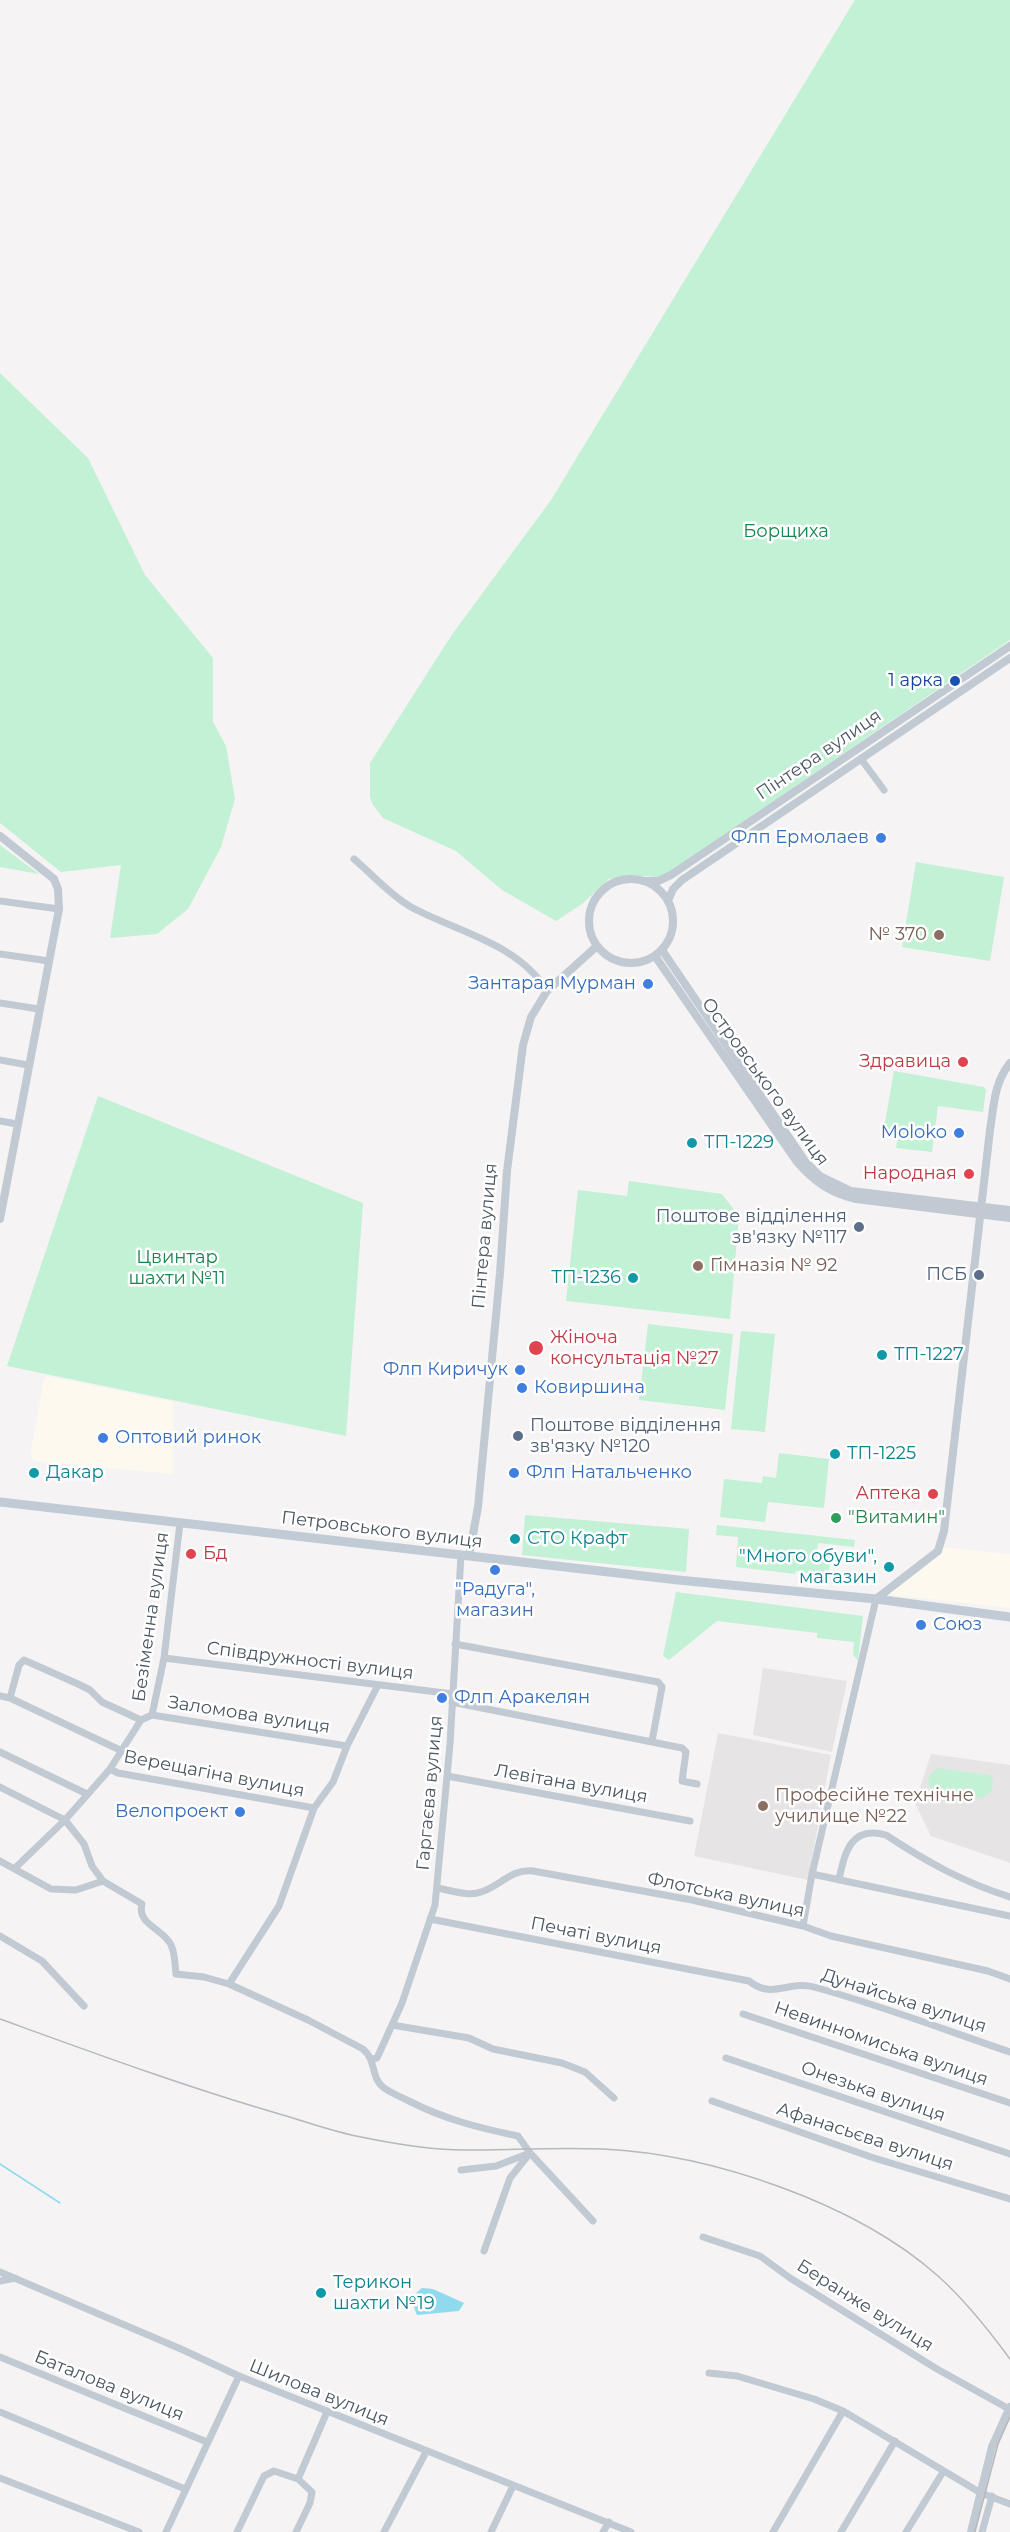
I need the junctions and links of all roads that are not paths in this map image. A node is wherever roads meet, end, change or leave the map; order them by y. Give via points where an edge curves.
1 (1010, 646) edge
2 (1010, 658) edge
3 (906, 717) junction
4 (911, 725) junction
5 (861, 759) junction
6 (884, 790) dead end
7 (0, 836) edge
8 (354, 859) dead end
9 (643, 881) junction
10 (0, 901) edge
11 (668, 901) junction
12 (59, 909) junction
13 (597, 946) junction
14 (659, 953) junction
15 (0, 954) edge
16 (49, 961) junction
17 (547, 991) junction
18 (0, 1003) edge
19 (39, 1009) junction
20 (0, 1060) edge
21 (1010, 1063) edge
22 (28, 1065) junction
23 (0, 1121) edge
24 (17, 1124) junction
25 (4, 1174) edge
26 (1010, 1210) edge
27 (981, 1211) junction
28 (1010, 1218) edge
29 (0, 1219) edge
30 (0, 1502) edge
31 (180, 1523) junction
32 (465, 1556) junction
33 (876, 1599) junction
34 (1010, 1617) edge
35 (455, 1644) junction
36 (164, 1658) junction
37 (378, 1685) junction
38 (0, 1696) edge
39 (10, 1698) junction
40 (453, 1698) junction
41 (152, 1715) junction
42 (141, 1720) junction
43 (652, 1741) junction
44 (347, 1746) junction
45 (0, 1752) edge
46 (122, 1752) junction
47 (110, 1769) junction
48 (447, 1776) junction
49 (697, 1784) dead end
50 (0, 1787) edge
51 (87, 1794) junction
52 (314, 1809) junction
53 (65, 1820) junction
54 (690, 1821) dead end
55 (0, 1860) edge
56 (15, 1868) junction
57 (812, 1874) junction
58 (838, 1880) junction
59 (103, 1881) junction
60 (437, 1888) junction
61 (1010, 1898) edge
62 (1010, 1916) edge
63 (430, 1919) junction
64 (803, 1926) junction
65 (0, 1936) edge
66 (1010, 1978) edge
67 (230, 1984) junction
68 (753, 1986) joint
69 (84, 2006) dead end
70 (743, 2014) dead end
71 (392, 2025) junction
72 (1010, 2052) edge
73 (726, 2058) dead end
74 (372, 2059) junction
75 (614, 2098) dead end
76 (712, 2101) dead end
77 (1010, 2103) edge
78 (530, 2153) junction
79 (1010, 2154) edge
80 (461, 2170) dead end
81 (1010, 2199) edge
82 (593, 2221) dead end
83 (703, 2237) dead end
84 (484, 2251) dead end
85 (0, 2272) edge
86 (15, 2278) junction
87 (0, 2282) edge
88 (0, 2357) edge
89 (709, 2373) dead end
90 (239, 2376) junction
91 (1009, 2408) edge
92 (843, 2411) junction
93 (0, 2412) edge
94 (327, 2412) junction
95 (895, 2441) junction
96 (207, 2442) junction
97 (426, 2452) junction
98 (944, 2472) junction
99 (0, 2478) edge
100 (298, 2479) junction
101 (513, 2486) junction
102 (185, 2489) junction
103 (981, 2493) junction
104 (992, 2496) junction
105 (1010, 2504) edge
106 (609, 2522) junction
107 (139, 2532) edge
108 (166, 2532) edge
109 (237, 2532) edge
110 (296, 2532) edge
111 (384, 2532) edge
112 (491, 2532) edge
113 (603, 2532) edge
114 (631, 2532) edge
115 (773, 2532) edge
116 (841, 2532) edge
117 (906, 2532) edge
118 (971, 2532) edge
119 (982, 2532) edge

1 - 3 street, Пінтера вулиця
2 - 4 street, Пінтера вулиця
3 - 4 street
3 - 9 street, Пінтера вулиця via 671,875 658,881
4 - 5 street, Пінтера вулиця
5 - 6 street
5 - 11 street, Пінтера вулиця via 682,880
7 - 12 street via 54,879
8 - 17 street via 409,906 487,939 536,973
9 - 11 street
9 - 13 street via 616,882 596,898 589,924
10 - 12 street
11 - 14 street via 673,924 668,942
12 - 16 street
13 - 14 street via 612,959 626,963 640,962
13 - 17 street, Пінтера вулиця
14 - 27 street, Островського вулиця via 777,1126 814,1171 838,1186
15 - 16 street
16 - 19 street
17 - 32 street, Пінтера вулиця via 531,1017 522,1057 507,1171 478,1507
18 - 19 street
19 - 22 street
20 - 22 street
21 - 27 street via 996,1088
22 - 24 street
23 - 24 street
24 - 25 street
25 - 29 street
26 - 27 street, Островського вулиця
27 - 28 street, Островського вулиця
27 - 33 street via 941,1547
30 - 31 main road, Петровського вулиця
31 - 32 main road, Петровського вулиця
31 - 36 street, Безіменна вулиця
32 - 33 main road, Петровського вулиця
32 - 35 street, Гаргаєва вулиця
33 - 34 main road, Петровського вулиця
33 - 57 street
35 - 40 street, Гаргаєва вулиця
35 - 43 street via 658,1682 662,1687
36 - 37 street, Співдружності вулиця
36 - 41 street, Безіменна вулиця
37 - 40 street, Співдружності вулиця
37 - 44 street
38 - 39 street, Верещагіна вулиця
39 - 42 street, Заломова вулиця via 19,1665 30,1661
39 - 46 street, Верещагіна вулиця
40 - 43 street, Співдружності вулиця
40 - 48 street, Гаргаєва вулиця
41 - 42 street, Заломова вулиця
41 - 44 street, Заломова вулиця
42 - 46 street, Безіменна вулиця
43 - 49 street, Співдружності вулиця via 685,1749 682,1780
44 - 52 street via 333,1782
45 - 51 street
46 - 47 street, Безіменна вулиця
47 - 51 street, Безіменна вулиця
47 - 52 street, Верещагіна вулиця
48 - 54 street, Левітана вулиця
48 - 60 street, Гаргаєва вулиця
50 - 53 street
51 - 53 street, Безіменна вулиця
52 - 67 street via 279,1906
53 - 56 street, Безіменна вулиця
53 - 59 street via 84,1844
55 - 56 street
56 - 59 street via 51,1889 76,1890
57 - 58 street
57 - 64 street
58 - 61 street via 850,1845 861,1835 876,1832 886,1834 960,1879
58 - 62 street
59 - 67 street via 142,1904 142,1915 171,1944 176,1974
60 - 63 street, Гаргаєва вулиця
60 - 64 street, Флотська вулиця via 481,1893 526,1870 692,1900
63 - 68 street, Печаті вулиця via 749,1980
63 - 71 street, Гаргаєва вулиця
64 - 66 street, Флотська вулиця
65 - 69 street via 42,1961
67 - 74 street via 363,2049
68 - 72 street, Дунайська вулиця via 778,1990 811,1986
70 - 77 street, Невинномиська вулиця
71 - 74 street, Гаргаєва вулиця via 382,2049
71 - 75 street via 469,2038 493,2049 562,2063 585,2072
73 - 79 street, Онезька вулиця
74 - 78 street via 375,2076 383,2087 436,2115 518,2136
76 - 81 street, Афанасьєва вулиця via 874,2158
78 - 80 street via 496,2166
78 - 82 street
78 - 84 street via 510,2178
83 - 91 street, Беранже вулиця via 760,2256 937,2369
85 - 86 street, Шилова вулиця
86 - 87 street
86 - 90 street, Шилова вулиця
88 - 96 street, Баталова вулиця
89 - 92 street via 737,2376
90 - 94 street, Шилова вулиця
90 - 96 street
91 - 103 street via 992,2446
92 - 95 street
92 - 115 street
93 - 102 street
94 - 97 street, Шилова вулиця
94 - 100 street
95 - 98 street
95 - 116 street
96 - 102 street
97 - 101 street, Шилова вулиця
97 - 111 street
98 - 103 street
98 - 117 street
99 - 107 street
100 - 109 street via 274,2471 264,2476
100 - 110 street via 312,2492
101 - 106 street, Шилова вулиця
101 - 112 street
102 - 108 street
103 - 104 street
103 - 118 street
104 - 105 street
104 - 119 street
106 - 113 street
106 - 114 street, Шилова вулиця

